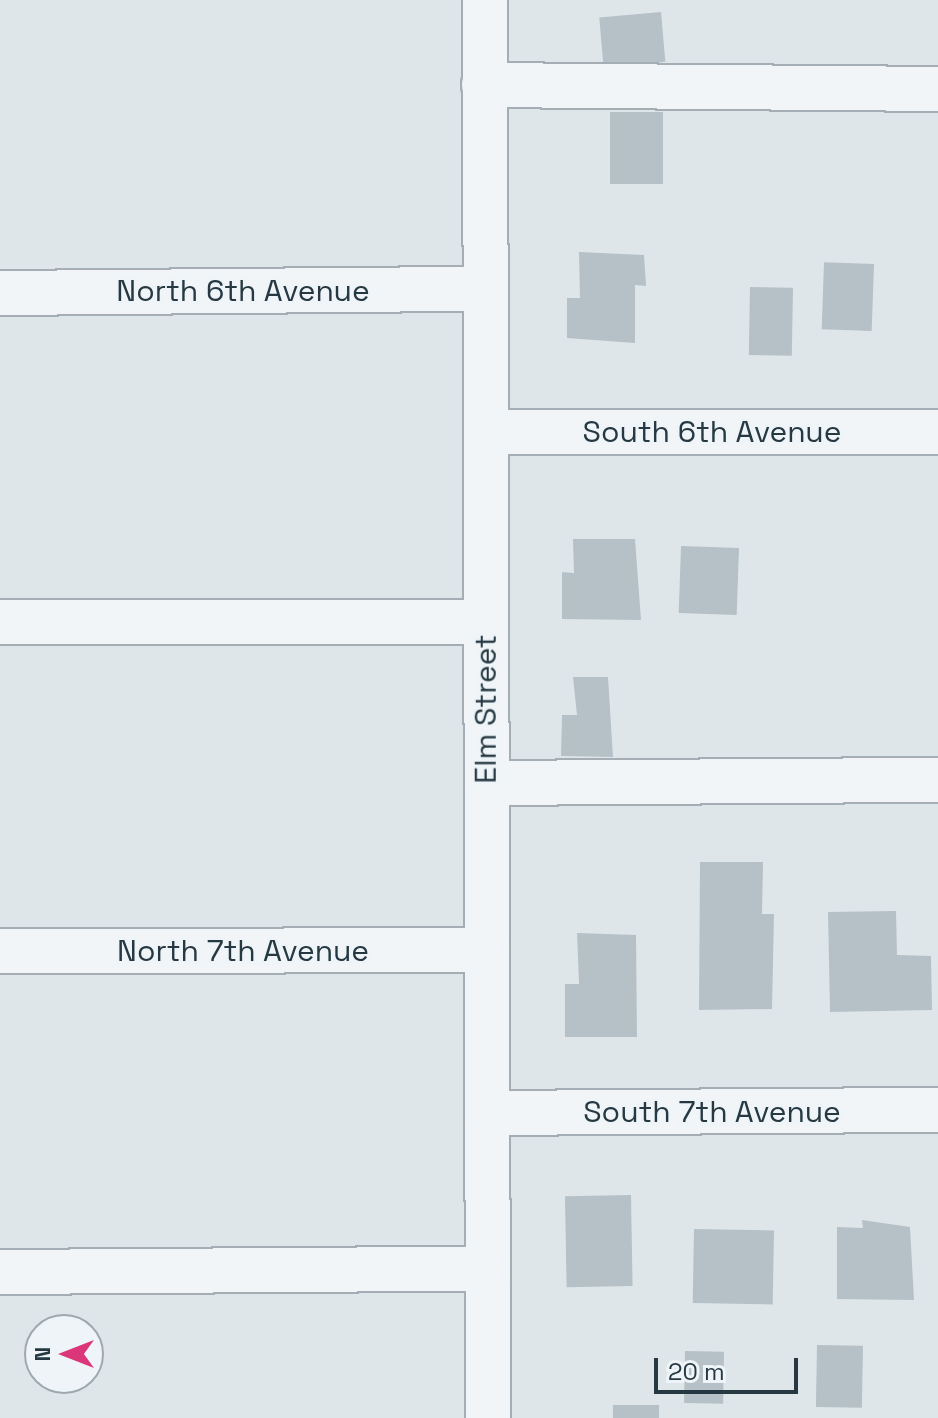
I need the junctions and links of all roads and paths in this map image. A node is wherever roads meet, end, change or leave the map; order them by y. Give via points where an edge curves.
1 (485, 0) edge
2 (484, 85) junction
3 (938, 89) edge
4 (485, 289) junction
5 (0, 293) edge
6 (486, 432) junction
7 (938, 432) edge
8 (0, 622) edge
9 (486, 622) junction
10 (938, 780) edge
11 (487, 783) junction
12 (487, 950) junction
13 (0, 951) edge
14 (938, 1110) edge
15 (487, 1113) junction
16 (488, 1269) junction
17 (0, 1272) edge
18 (488, 1418) edge

1 - 2 street, Elm Street
2 - 3 street
2 - 4 street, Elm Street
4 - 5 street, North 6th Avenue
4 - 6 street, Elm Street
6 - 7 street, South 6th Avenue
6 - 9 street, Elm Street
8 - 9 street
9 - 11 street, Elm Street
10 - 11 street
11 - 12 street, Elm Street
12 - 13 street, North 7th Avenue
12 - 15 street, Elm Street
14 - 15 street, South 7th Avenue
15 - 16 street, Elm Street
16 - 17 street
16 - 18 street, Elm Street

